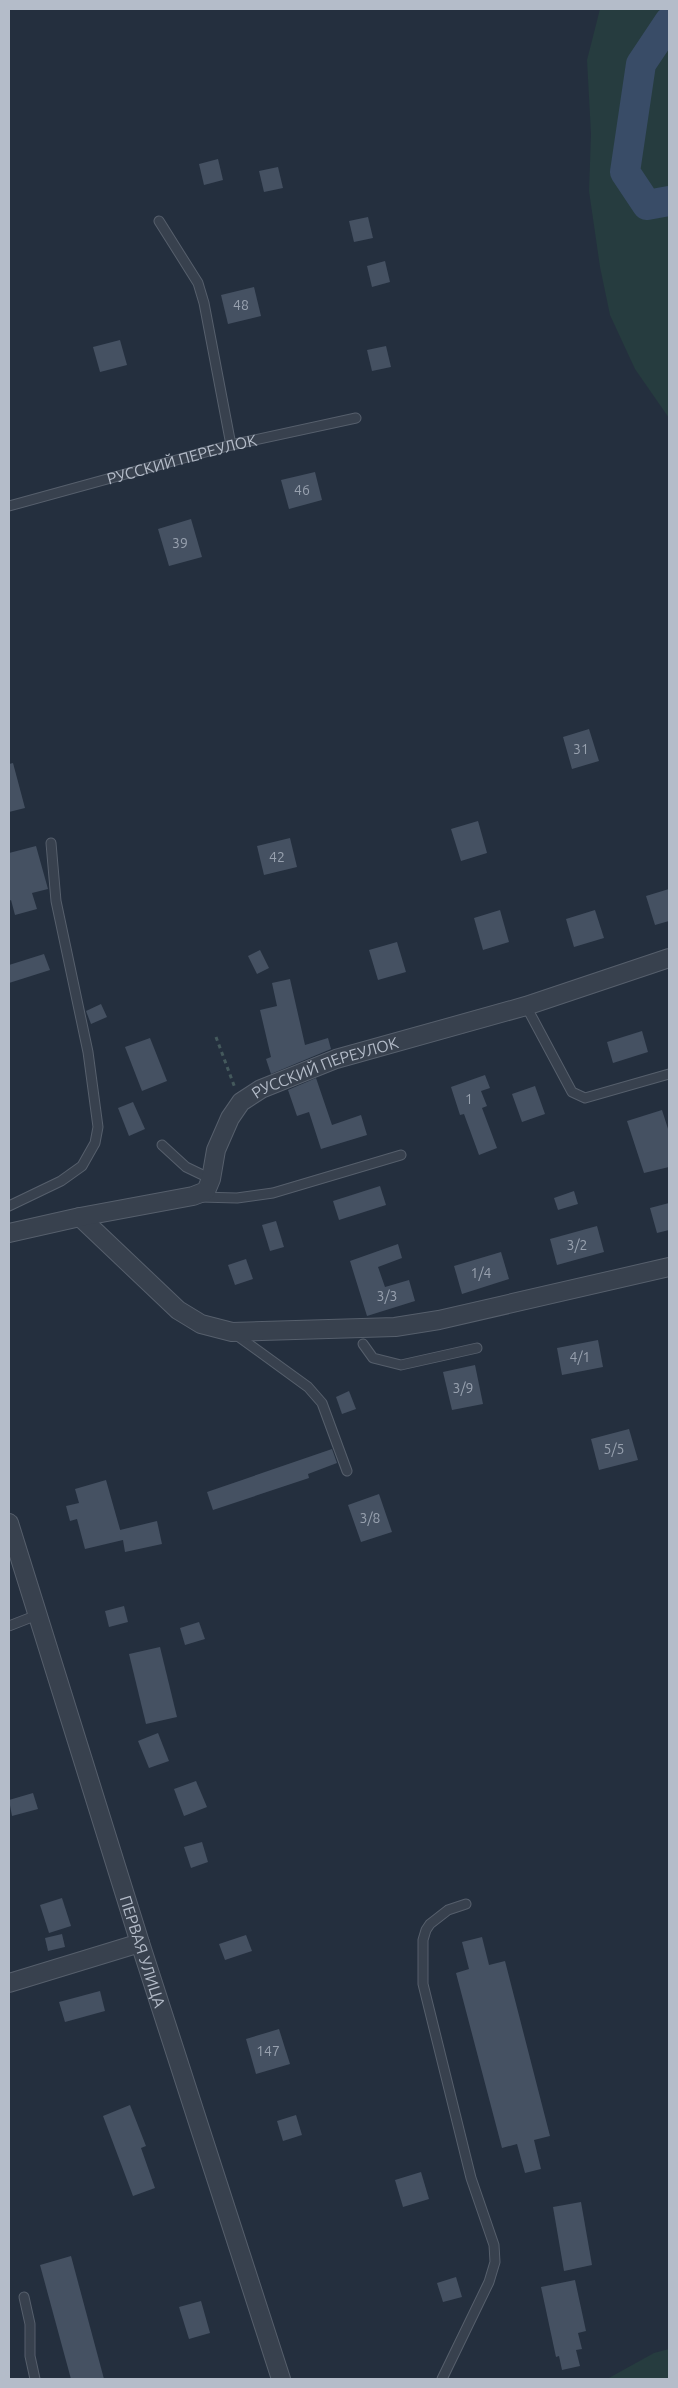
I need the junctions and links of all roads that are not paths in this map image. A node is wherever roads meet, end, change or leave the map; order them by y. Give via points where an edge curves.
1 (159, 221) dead end
2 (356, 418) dead end
3 (231, 445) junction
4 (9, 506) edge
5 (52, 843) dead end
6 (669, 958) edge
7 (526, 1006) junction
8 (669, 1074) edge
9 (162, 1145) dead end
10 (401, 1154) dead end
11 (211, 1179) junction
12 (193, 1196) junction
13 (9, 1206) edge
14 (80, 1217) junction
15 (9, 1233) edge
16 (669, 1267) edge
17 (232, 1332) junction
18 (363, 1344) dead end
19 (477, 1348) dead end
20 (347, 1471) dead end
21 (9, 1523) edge
22 (37, 1615) junction
23 (9, 1626) edge
24 (466, 1904) dead end
25 (140, 1943) junction
26 (9, 1983) edge
27 (24, 2297) dead end
28 (35, 2379) edge
29 (281, 2379) edge
30 (442, 2379) edge

1 - 3 lane via 198,283
2 - 3 lane, РУССКИЙ ПЕРЕУЛОК
3 - 4 lane, РУССКИЙ ПЕРЕУЛОК
5 - 13 lane via 56,902 88,1052 98,1127 95,1143 82,1166 61,1181
6 - 7 street, РУССКИЙ ПЕРЕУЛОК
7 - 8 lane via 572,1092 578,1096 585,1098
7 - 11 street, РУССКИЙ ПЕРЕУЛОК via 336,1059 261,1090 241,1102 230,1118 216,1150
9 - 11 lane via 176,1160
10 - 12 lane via 274,1193 237,1198
11 - 12 street via 206,1191
12 - 14 street
14 - 15 street
14 - 17 street via 178,1310 201,1324
16 - 17 street via 439,1320 395,1327
17 - 20 lane via 308,1387 322,1403
18 - 19 lane via 373,1358 401,1365
21 - 22 street, ПЕРВАЯ УЛИЦА
22 - 23 lane
22 - 25 street, ПЕРВАЯ УЛИЦА
24 - 30 lane via 448,1910 426,1930 422,1984 471,2178 494,2246 495,2262
25 - 26 street
25 - 29 street, ПЕРВАЯ УЛИЦА
27 - 28 lane

